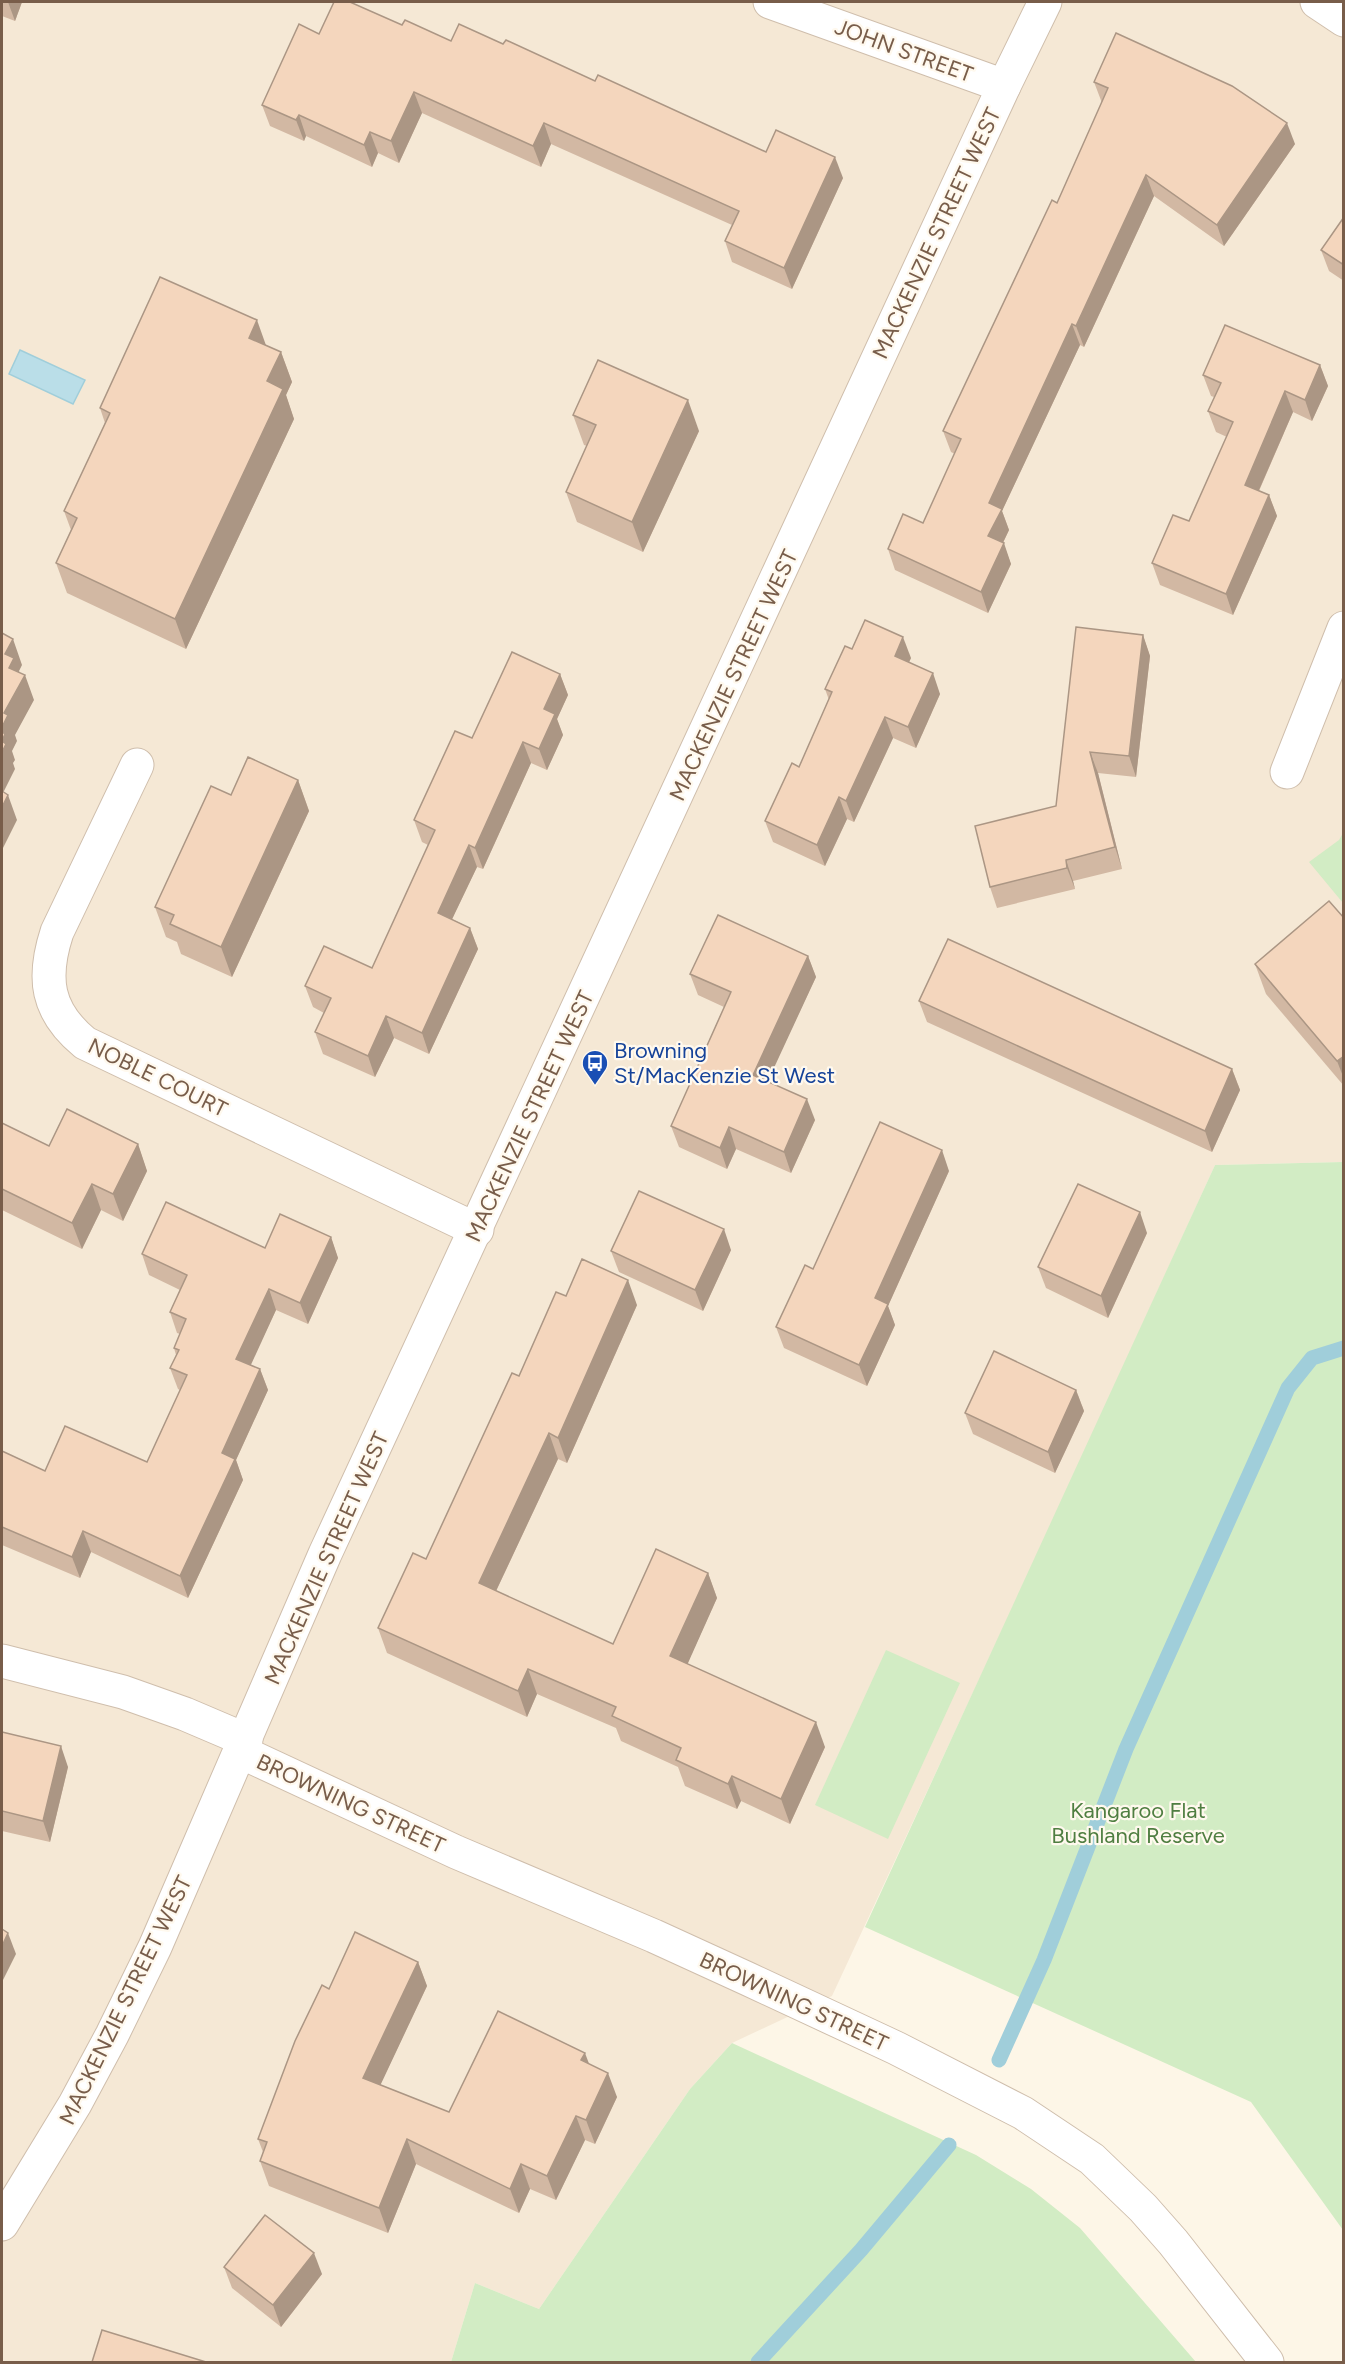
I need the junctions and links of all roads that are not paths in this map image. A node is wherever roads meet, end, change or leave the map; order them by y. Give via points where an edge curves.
1 (771, 2) edge
2 (1045, 2) edge
3 (1317, 2) edge
4 (1344, 20) edge
5 (1004, 86) junction
6 (1344, 628) edge
7 (137, 765) dead end
8 (1287, 772) dead end
9 (477, 1230) junction
10 (2, 1662) edge
11 (244, 1746) junction
12 (2, 2224) edge
13 (1267, 2362) edge

1 - 5 street, JOHN STREET
2 - 5 street, MACKENZIE STREET WEST
3 - 4 street
5 - 9 street, MACKENZIE STREET WEST
6 - 8 street
7 - 9 street, NOBLE COURT via 57,932 49,957 48,984 68,1030 85,1043
9 - 11 street, MACKENZIE STREET WEST via 326,1554
10 - 11 street, BROWNING STREET via 123,1692 185,1714
11 - 12 street, MACKENZIE STREET WEST via 112,2035
11 - 13 street, BROWNING STREET via 456,1852 737,1974 1023,2113 1092,2159 1126,2191 1173,2242

